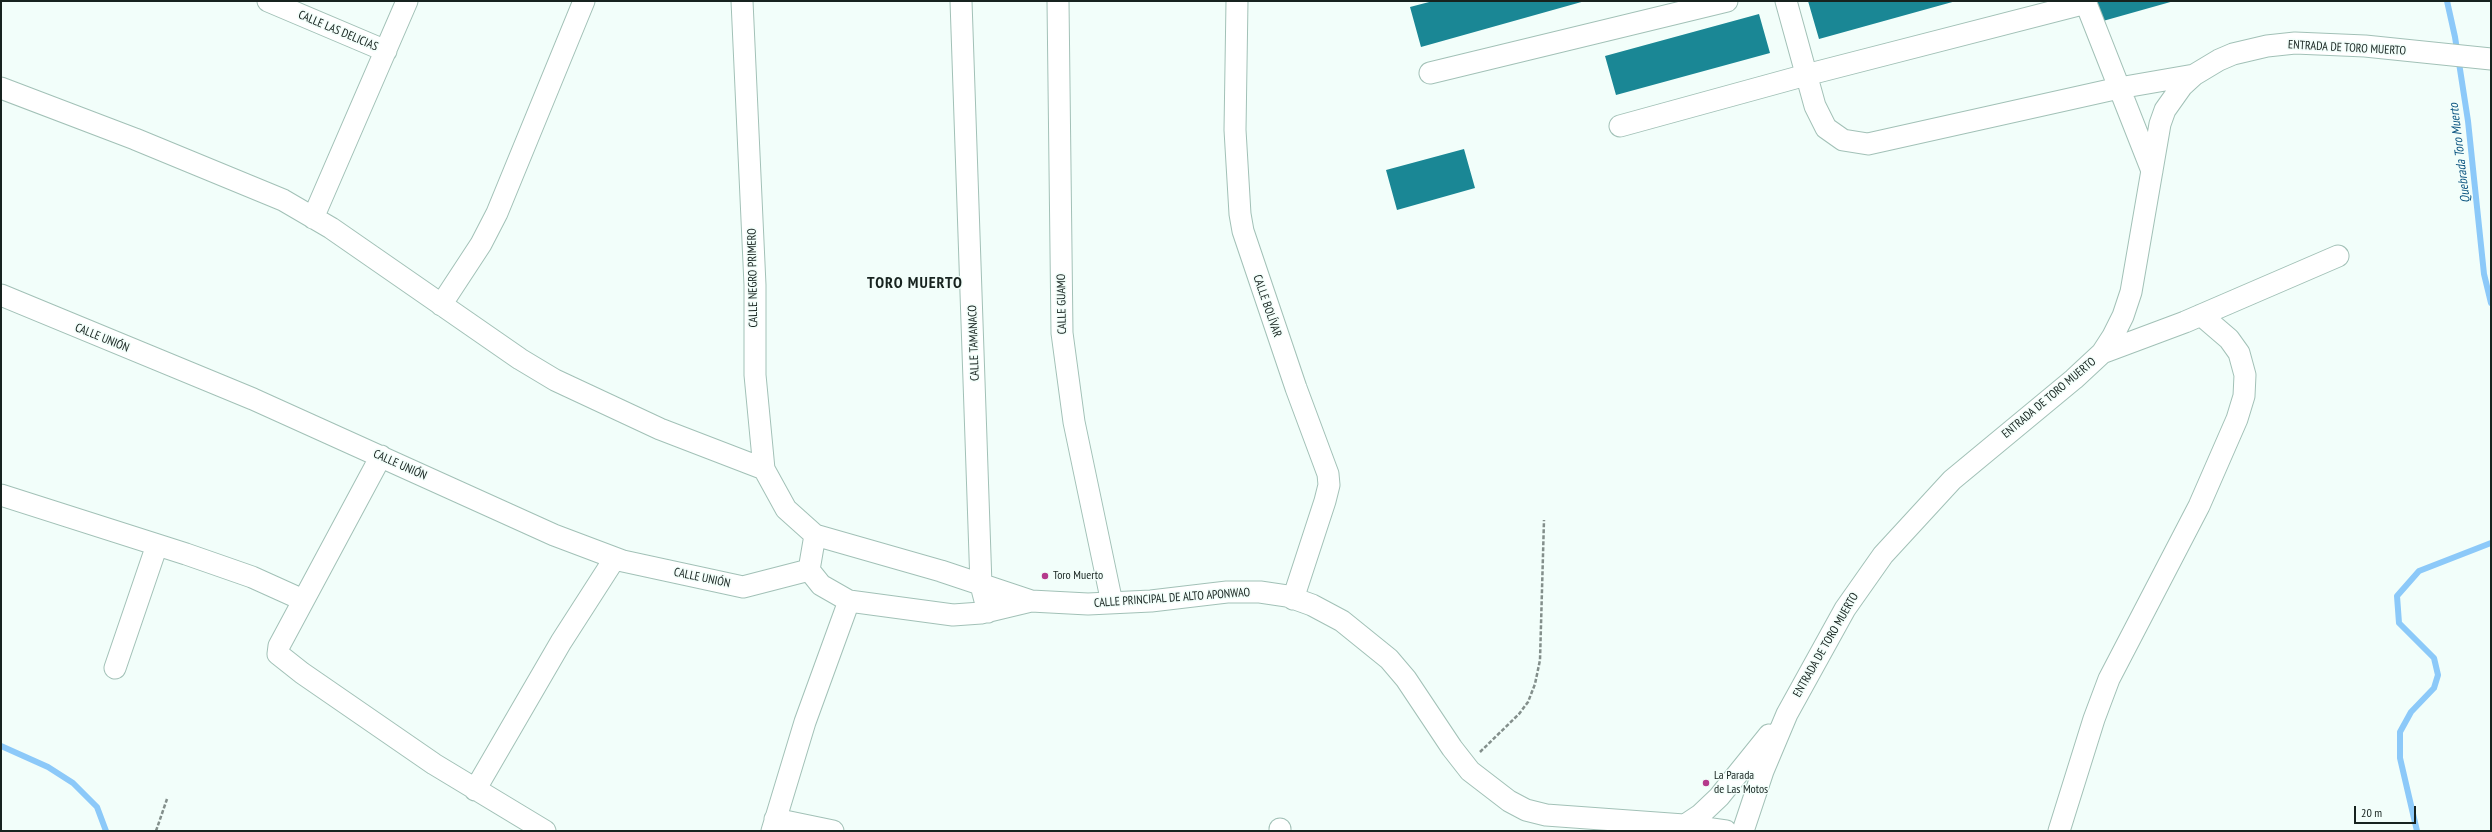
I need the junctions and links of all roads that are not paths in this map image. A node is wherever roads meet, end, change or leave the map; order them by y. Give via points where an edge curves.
1 (268, 1) edge
2 (407, 1) edge
3 (584, 1) edge
4 (742, 1) edge
5 (961, 1) edge
6 (1058, 1) edge
7 (1236, 1) edge
8 (1727, 1) edge
9 (1786, 1) edge
10 (2085, 2) edge
11 (386, 51) junction
12 (2491, 59) edge
13 (1430, 73) dead end
14 (1806, 74) junction
15 (2194, 75) junction
16 (1, 88) edge
17 (2119, 88) junction
18 (1620, 126) dead end
19 (2152, 171) junction
20 (313, 218) junction
21 (2338, 256) dead end
22 (1, 295) edge
23 (442, 305) junction
24 (2201, 315) junction
25 (2102, 353) junction
26 (381, 456) junction
27 (764, 469) junction
28 (1, 495) edge
29 (815, 535) junction
30 (157, 544) junction
31 (615, 558) junction
32 (809, 570) junction
33 (981, 585) junction
34 (1293, 598) junction
35 (303, 600) junction
36 (1031, 601) junction
37 (849, 602) junction
38 (1112, 603) junction
39 (988, 612) junction
40 (115, 668) dead end
41 (1802, 686) junction
42 (475, 790) junction
43 (774, 825) edge
44 (1680, 828) edge
45 (545, 831) edge
46 (833, 831) edge
47 (1726, 831) edge
48 (1743, 831) edge
49 (2059, 831) edge

1 - 11 street, CALLE LAS DELICIAS
2 - 11 street
3 - 23 street via 497,213 481,244
4 - 27 street, CALLE NEGRO PRIMERO via 755,285 755,375
5 - 33 street, CALLE TAMANACO via 980,487
6 - 38 street, CALLE GUAMO via 1062,333 1074,422
7 - 34 street, CALLE BOLÍVAR via 1235,130 1239,207 1243,231 1328,474 1329,484
8 - 13 street
9 - 14 street
10 - 14 street
10 - 17 street
11 - 20 street
12 - 15 street, ENTRADA DE TORO MUERTO via 2318,44 2267,46 2233,54
14 - 17 street via 1815,106 1826,128 1843,140 1868,144
14 - 18 street
15 - 17 street
15 - 19 street, ENTRADA DE TORO MUERTO via 2182,86 2165,110
16 - 20 street via 252,186
17 - 19 street
19 - 25 street, ENTRADA DE TORO MUERTO via 2131,292 2123,316
20 - 23 street
21 - 24 street
22 - 26 street, CALLE UNIÓN via 246,396
23 - 27 street via 555,380 660,429
24 - 25 street
24 - 49 street via 2230,339 2239,353 2245,374 2244,396 2237,418 2198,506 2109,679
25 - 41 street, ENTRADA DE TORO MUERTO via 1952,480 1906,528 1883,555 1845,609
26 - 31 street, CALLE UNIÓN via 554,535
26 - 35 street
27 - 29 street, CALLE NEGRO PRIMERO via 786,509
28 - 30 street
29 - 32 street
29 - 33 street, CALLE PRINCIPAL DE ALTO APONWAO
30 - 35 street via 252,577
30 - 40 street
31 - 32 street, CALLE UNIÓN via 742,587
31 - 42 street via 561,642
32 - 37 street, CALLE PRINCIPAL DE ALTO APONWAO via 821,585
33 - 36 street, CALLE PRINCIPAL DE ALTO APONWAO
33 - 39 street, CALLE TAMANACO
34 - 38 street, CALLE PRINCIPAL DE ALTO APONWAO via 1260,592
34 - 44 street, CALLE PRINCIPAL DE ALTO APONWAO via 1342,621 1389,659 1406,679 1465,764 1489,787 1509,801 1526,810 1546,815
35 - 42 street via 279,646 278,654 376,725
36 - 38 street, CALLE PRINCIPAL DE ALTO APONWAO
36 - 39 street, CALLE PRINCIPAL DE ALTO APONWAO
37 - 39 street, CALLE PRINCIPAL DE ALTO APONWAO via 953,615
37 - 43 street via 805,722
41 - 44 street via 1741,773 1700,815
41 - 48 street, ENTRADA DE TORO MUERTO via 1773,744
42 - 45 street
43 - 46 street
44 - 47 street, CALLE PRINCIPAL DE ALTO APONWAO

